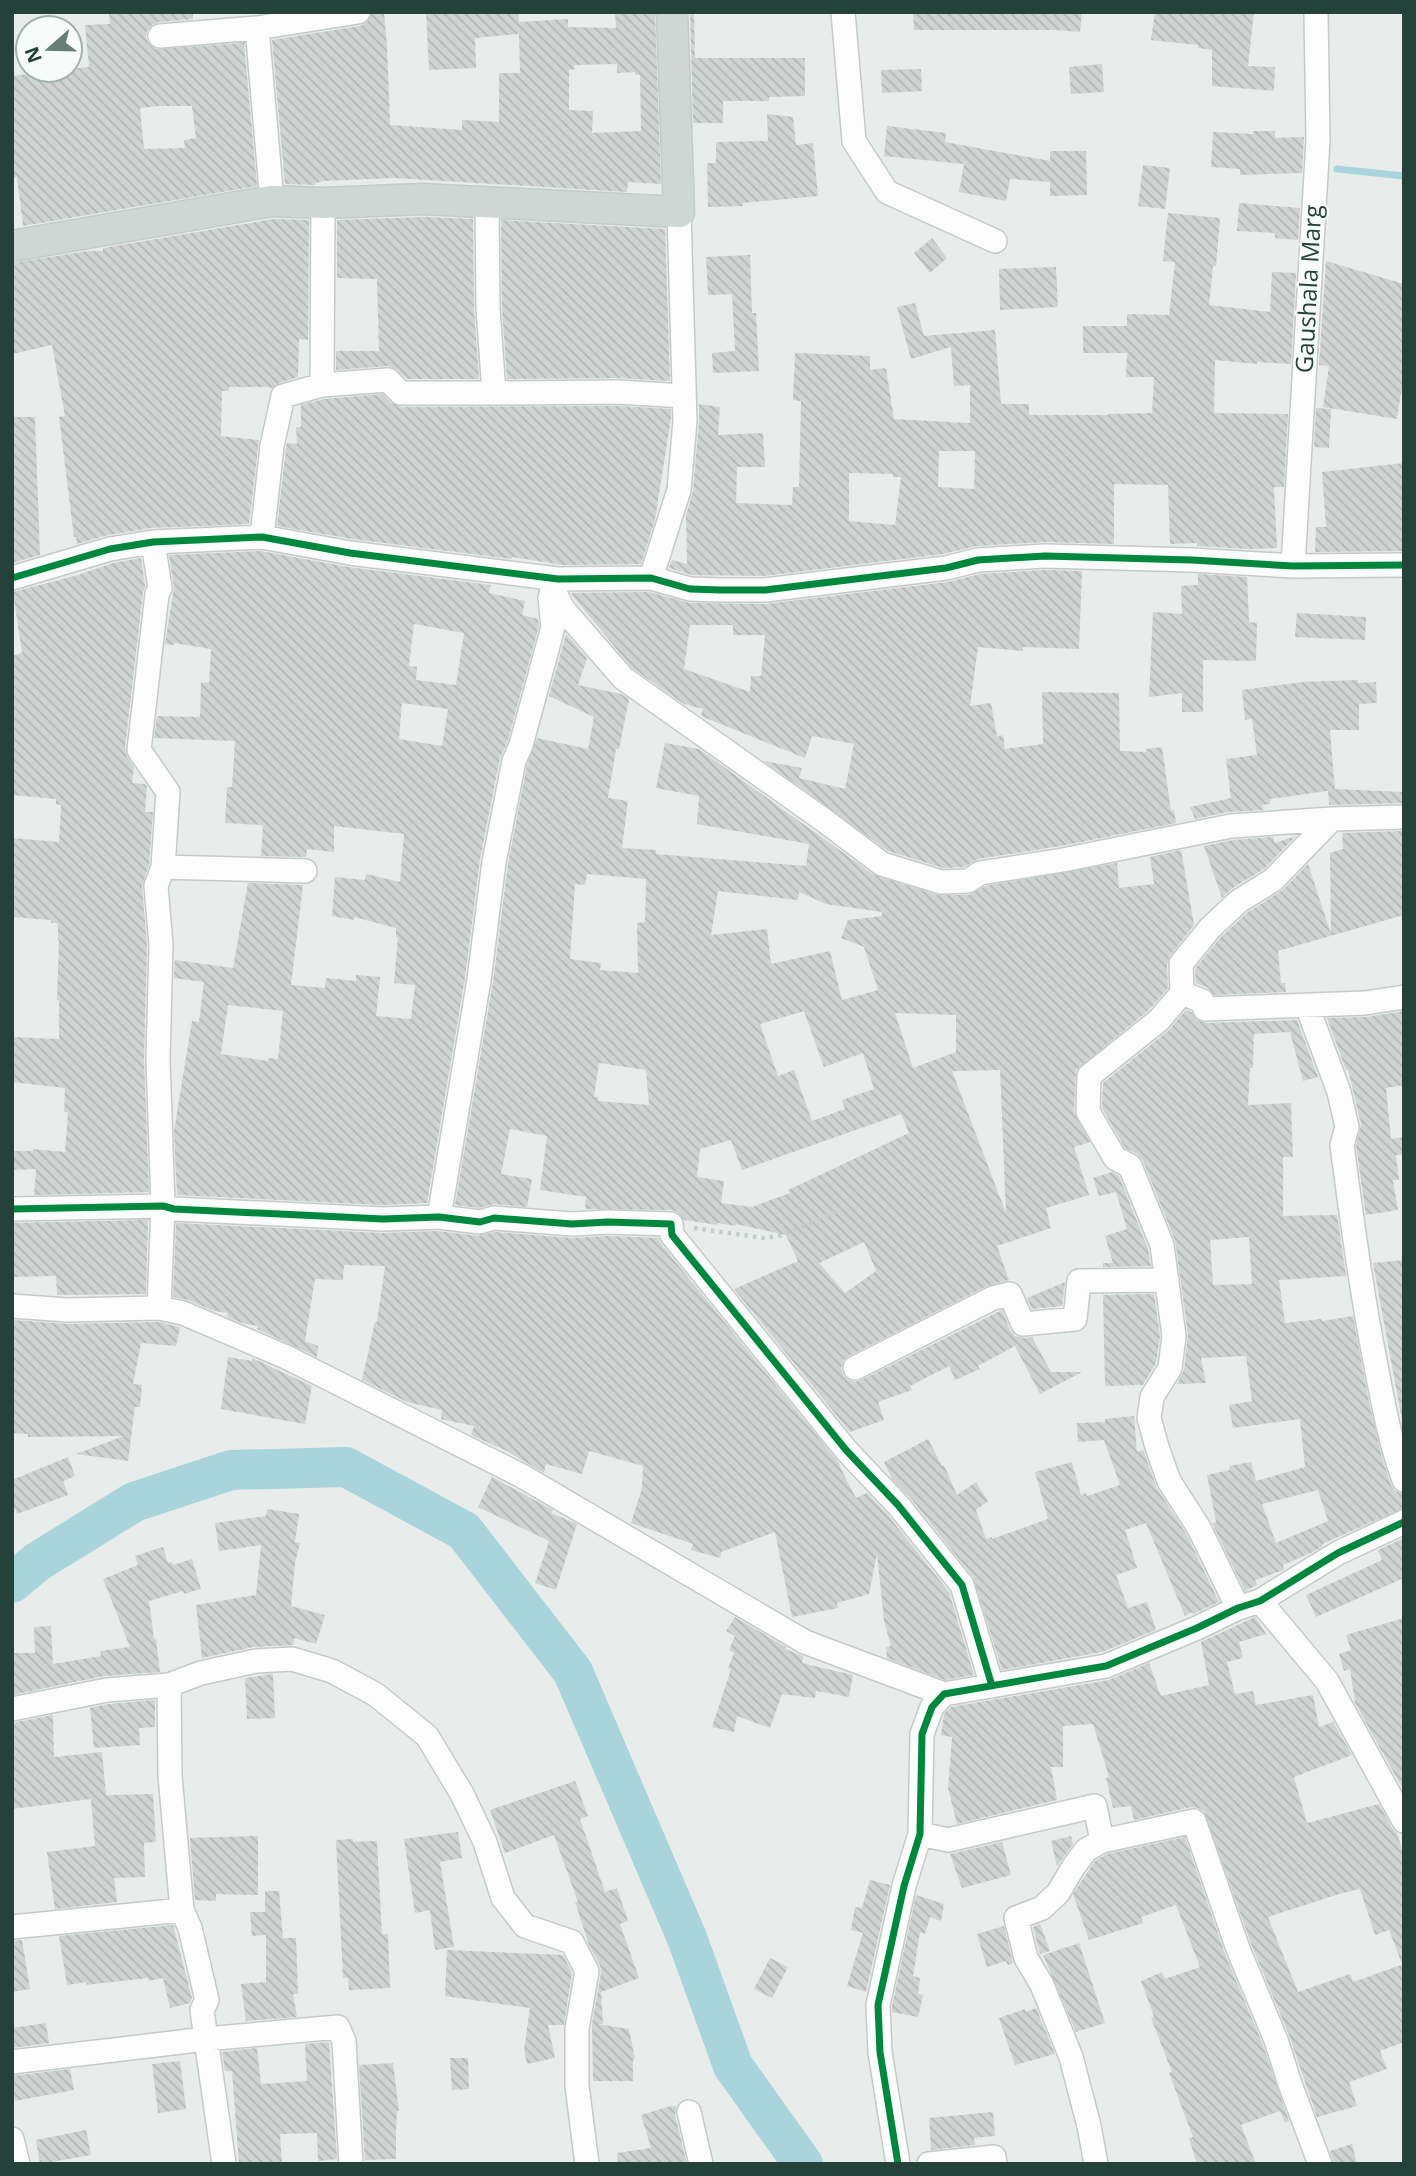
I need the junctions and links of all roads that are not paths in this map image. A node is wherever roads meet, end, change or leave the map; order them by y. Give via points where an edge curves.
1 (358, 12) edge
2 (672, 12) edge
3 (843, 12) edge
4 (1316, 12) edge
5 (257, 28) junction
6 (160, 36) dead end
7 (272, 201) junction
8 (487, 202) junction
9 (323, 203) junction
10 (679, 212) junction
11 (995, 241) dead end
12 (12, 246) edge
13 (322, 385) junction
14 (494, 393) junction
15 (684, 396) junction
16 (262, 537) junction
17 (153, 542) junction
18 (1404, 565) edge
19 (1293, 566) junction
20 (12, 578) edge
21 (651, 578) junction
22 (555, 583) junction
23 (1404, 817) edge
24 (1332, 818) junction
25 (163, 867) junction
26 (305, 871) dead end
27 (1182, 993) junction
28 (1404, 997) edge
29 (1317, 1005) junction
30 (163, 1206) junction
31 (12, 1209) edge
32 (439, 1217) junction
33 (1167, 1280) junction
34 (12, 1306) edge
35 (159, 1308) junction
36 (855, 1368) dead end
37 (1404, 1480) edge
38 (1404, 1522) edge
39 (1249, 1604) junction
40 (169, 1685) junction
41 (992, 1686) junction
42 (944, 1694) junction
43 (12, 1709) edge
44 (1404, 1821) edge
45 (920, 1834) junction
46 (1102, 1841) junction
47 (182, 1910) junction
48 (12, 1927) edge
49 (206, 2039) junction
50 (12, 2062) edge
51 (689, 2112) dead end
52 (12, 2139) edge
53 (18, 2164) edge
54 (224, 2164) edge
55 (351, 2164) edge
56 (587, 2164) edge
57 (701, 2164) edge
58 (898, 2164) edge
59 (929, 2164) edge
60 (995, 2164) edge
61 (1096, 2164) edge
62 (1320, 2164) edge

1 - 5 street
2 - 10 main road
3 - 11 street via 854,141 887,192
4 - 19 street, Gaushala Marg via 1318,140
5 - 6 street
5 - 7 street
7 - 9 main road
7 - 12 main road
8 - 9 main road
8 - 10 main road
8 - 14 street
9 - 13 street
10 - 15 street
13 - 14 street via 388,380 401,393
13 - 16 street via 283,396 272,446
14 - 15 street
15 - 21 street via 679,489
16 - 17 street
16 - 22 street
17 - 20 street via 110,549
17 - 25 street via 160,588 139,750 168,792
18 - 19 street
19 - 21 street via 1045,556 765,590 690,589
21 - 22 street
22 - 24 street via 563,608 622,678 882,864 900,870 941,882 968,881 980,873 1231,826
22 - 32 street via 550,598 553,627 514,761 494,862
23 - 24 street
24 - 27 street via 1273,880 1238,901 1209,928 1181,964
25 - 26 street
25 - 30 street via 156,886 161,945 158,1059
27 - 29 street via 1202,1001 1205,1009
27 - 33 street via 1159,1020 1089,1076 1088,1112 1115,1158 1130,1166 1162,1245
28 - 29 street
29 - 37 street via 1310,1014 1347,1127 1342,1145 1362,1298
30 - 31 street
30 - 32 street via 383,1219
30 - 35 street
32 - 41 street via 480,1222 494,1218 671,1224 673,1235 820,1418 962,1585
33 - 36 street via 1079,1281 1075,1318 1062,1320 1023,1324 1010,1294 993,1298
33 - 39 street via 1174,1336 1170,1368 1152,1397 1149,1418 1169,1480
34 - 35 street
35 - 42 street via 183,1312 286,1357 522,1476 805,1642
38 - 39 street
39 - 41 street via 1106,1666
39 - 44 street via 1327,1681
40 - 43 street via 107,1690
40 - 47 street via 170,1776
40 - 56 street via 256,1661 292,1659 332,1671 375,1694 427,1736 485,1842 503,1898 526,1926 572,1942 587,1971 578,2029 577,2086
41 - 42 street
42 - 45 street via 932,1707 922,1734
45 - 46 street via 948,1840 1095,1806
45 - 58 street via 878,2005 880,2052
46 - 61 street via 1086,1850 1058,1893 1042,1908 1016,1918 1026,1958 1071,2057
46 - 62 street via 1194,1821
47 - 48 street
47 - 49 street via 207,2000 202,2010
49 - 50 street
49 - 54 street
49 - 55 street via 338,2027 344,2041
51 - 57 street
52 - 53 street
59 - 60 street via 994,2157

